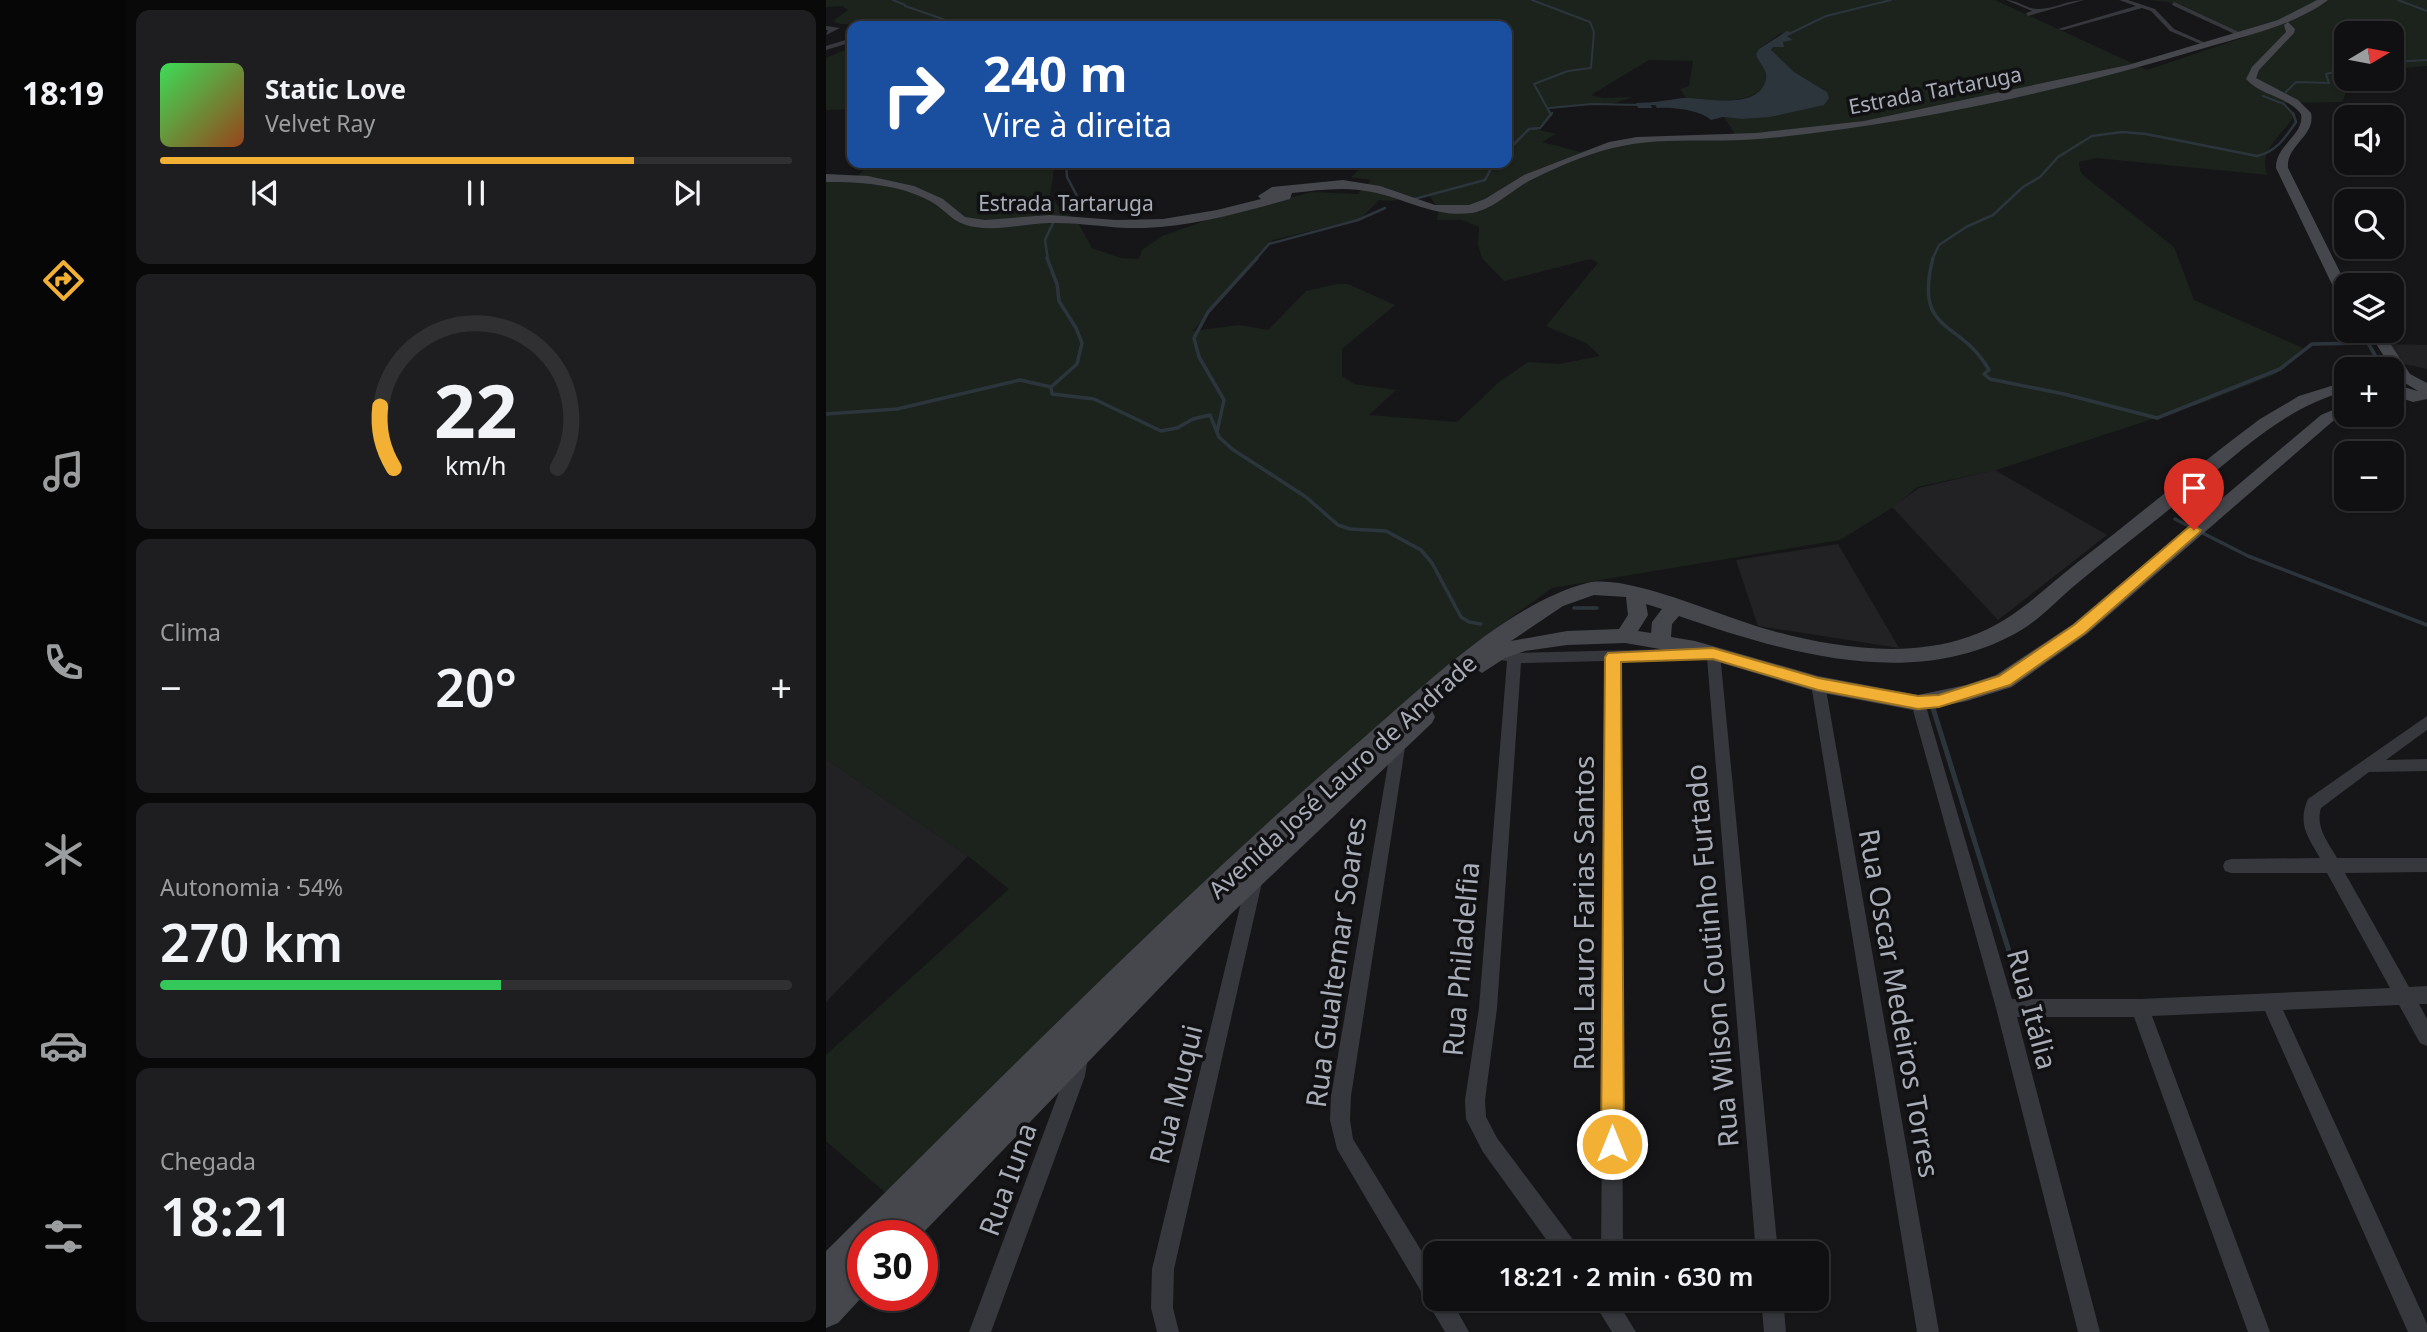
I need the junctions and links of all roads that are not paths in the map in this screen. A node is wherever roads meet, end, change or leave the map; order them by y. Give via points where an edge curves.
1 (2009, 0) edge
2 (2081, 0) edge
3 (2122, 0) edge
4 (2324, 0) edge
5 (2174, 4) dead end
6 (2143, 6) junction
7 (2038, 12) junction
8 (2028, 14) dead end
9 (2290, 21) junction
10 (2060, 29) dead end
11 (2239, 34) junction
12 (847, 42) edge
13 (2205, 44) junction
14 (826, 48) edge
15 (1591, 155) junction
16 (826, 176) edge
17 (2344, 273) edge
18 (2334, 274) edge
19 (2427, 376) edge
20 (2404, 380) edge
21 (2404, 385) edge
22 (2334, 389) edge
23 (2424, 394) edge
24 (2404, 398) edge
25 (2334, 416) edge
26 (1635, 592) junction
27 (1676, 606) junction
28 (1625, 636) junction
29 (1661, 640) junction
30 (1713, 653) junction
31 (1506, 656) junction
32 (1613, 657) junction
33 (1818, 684) junction
34 (1927, 702) junction
35 (2427, 722) edge
36 (1399, 739) junction
37 (2427, 765) edge
38 (2366, 766) junction
39 (2332, 865) junction
40 (2427, 865) edge
41 (2231, 866) dead end
42 (1257, 870) junction
43 (2405, 995) junction
44 (2427, 995) edge
45 (2270, 1001) junction
46 (2140, 1008) junction
47 (2005, 1009) junction
48 (2427, 1037) edge
49 (1081, 1044) junction
50 (880, 1220) edge
51 (913, 1220) edge
52 (1560, 1241) edge
53 (1612, 1241) edge
54 (1767, 1241) edge
55 (847, 1253) edge
56 (826, 1274) edge
57 (1423, 1274) edge
58 (847, 1289) edge
59 (826, 1311) edge
60 (1445, 1311) edge
61 (1613, 1311) edge
62 (1773, 1311) edge
63 (980, 1332) edge
64 (1168, 1332) edge
65 (1458, 1332) edge
66 (1625, 1332) edge
67 (1775, 1332) edge
68 (1928, 1332) edge
69 (2090, 1332) edge
70 (2259, 1332) edge
71 (2419, 1332) edge

1 - 7 street
2 - 7 street
3 - 6 street
4 - 9 street, Estrada Tartaruga
5 - 11 street
6 - 10 street
6 - 13 street via 2158,13 2172,30
7 - 8 street
9 - 11 street, Estrada Tartaruga
9 - 15 street, Estrada Tartaruga via 2127,72 2015,99 1894,122 1735,142 1637,145
9 - 17 street via 2302,31 2258,79 2263,86 2315,112 2314,132 2292,158 2293,167
9 - 18 street via 2290,33 2255,69 2252,79 2304,111 2303,132 2282,156 2282,168
11 - 13 street, Estrada Tartaruga
12 - 14 street
13 - 15 street, Estrada Tartaruga via 2065,83 1864,124 1744,137 1637,141
15 - 16 street, Estrada Tartaruga via 1485,210 1463,215 1434,215 1370,194 1322,190 1275,196 1204,218 1167,223 1048,219 976,224 960,219 938,200 906,188
19 - 20 street
21 - 23 street
22 - 27 street, Avenida José Lauro de Andrade via 2308,396 2257,428 2016,624 1961,649 1897,656 1805,647
23 - 24 street
25 - 34 street, Avenida José Lauro de Andrade via 2317,426 2080,629 2004,681
26 - 27 street, Avenida José Lauro de Andrade
26 - 28 street via 1638,615
26 - 50 street, Avenida José Lauro de Andrade via 1593,588 1556,601 1469,658 1327,783 1074,1025
27 - 29 street via 1662,621
28 - 29 street, Avenida José Lauro de Andrade
28 - 31 street, Avenida José Lauro de Andrade via 1523,644
29 - 30 street, Avenida José Lauro de Andrade
30 - 32 street
30 - 33 street, Avenida José Lauro de Andrade
30 - 54 street, Rua Wilson Coutinho Furtado
31 - 32 street
31 - 36 street, Avenida José Lauro de Andrade
31 - 52 street, Rua Philadelfia via 1488,1008 1476,1119 1490,1146
32 - 53 street, Rua Lauro Farias Santos
33 - 34 street, Avenida José Lauro de Andrade
33 - 68 street, Rua Oscar Medeiros Torres
34 - 47 street, Rua Itália
35 - 38 street
36 - 42 street, Avenida José Lauro de Andrade
36 - 57 street, Rua Gualtemar Soares via 1340,1120 1344,1142
37 - 38 street
38 - 39 street via 2314,804 2310,817 2313,831
39 - 40 street
39 - 41 street
39 - 43 street
42 - 49 street, Avenida José Lauro de Andrade
42 - 64 street, Rua Muqui via 1163,1269 1162,1308
43 - 44 street
43 - 45 street
43 - 48 street
45 - 46 street
45 - 71 street
46 - 47 street
46 - 70 street
47 - 69 street, Rua Itália
49 - 51 street, Avenida José Lauro de Andrade
49 - 63 street, Rua Iuna via 1075,1076
55 - 56 street, Avenida José Lauro de Andrade
58 - 59 street
60 - 65 street, Rua Gualtemar Soares
61 - 66 street
62 - 67 street

